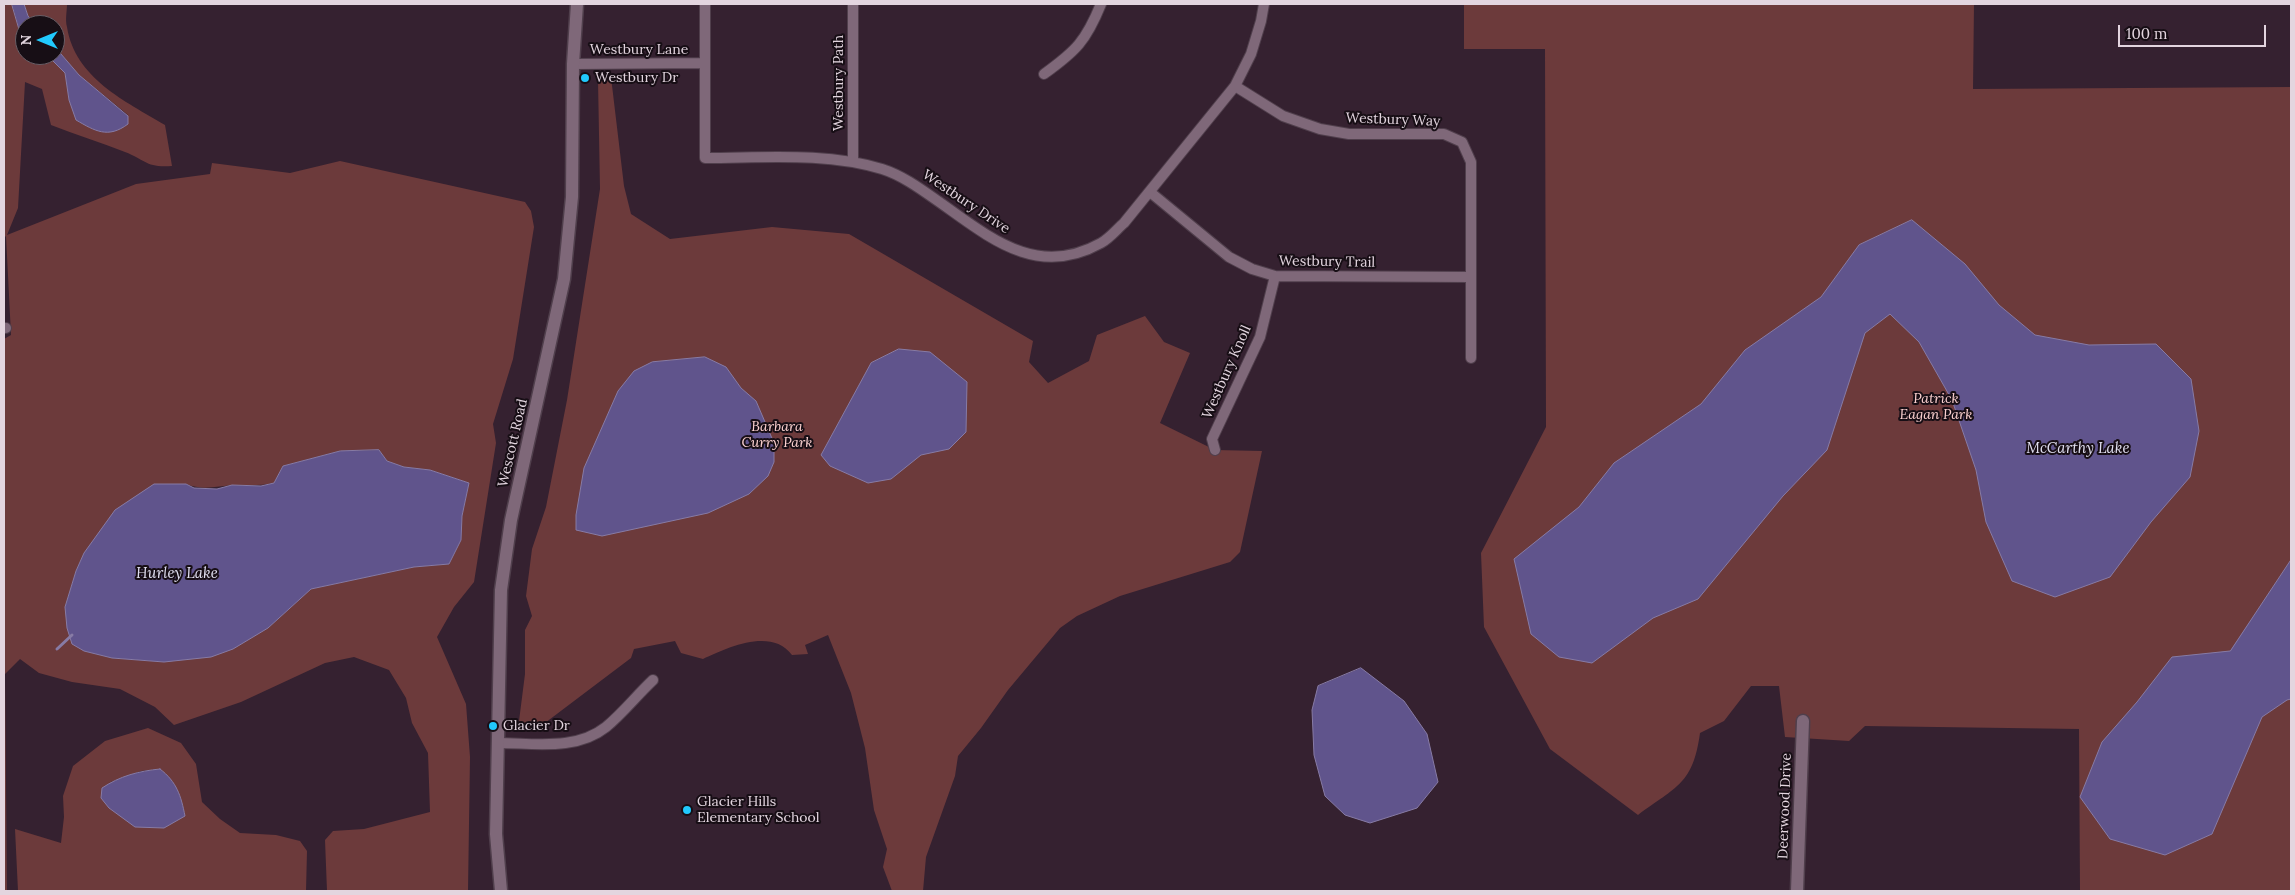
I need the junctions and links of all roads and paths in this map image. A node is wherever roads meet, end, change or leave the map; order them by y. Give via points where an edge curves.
1 (577, 4) edge
2 (705, 4) edge
3 (853, 4) edge
4 (1102, 4) edge
5 (1264, 4) edge
6 (705, 63) junction
7 (574, 64) junction
8 (1044, 74) dead end
9 (1235, 86) junction
10 (853, 161) junction
11 (1150, 192) junction
12 (1275, 276) junction
13 (1471, 277) junction
14 (1471, 358) dead end
15 (1215, 450) dead end
16 (653, 680) dead end
17 (1803, 721) dead end
18 (498, 743) junction
19 (501, 891) edge
20 (1797, 891) edge

1 - 7 street, Wescott Road
2 - 6 street, Westbury Lane
3 - 10 street, Westbury Path
4 - 8 street via 1090,31 1070,55
5 - 9 street, Westbury Drive via 1251,54
6 - 7 street, Westbury Lane
6 - 10 street, Westbury Drive via 705,158
7 - 18 street, Wescott Road via 572,197 564,279 511,520 501,590
9 - 11 street, Westbury Drive
9 - 13 street, Westbury Way via 1283,116 1320,129 1349,134 1444,134 1462,142 1471,162
10 - 11 street, Westbury Drive via 910,182 999,243 1027,255 1052,257 1078,253 1103,242
11 - 12 street, Westbury Trail via 1229,257
12 - 13 street, Westbury Trail
12 - 15 street, Westbury Knoll via 1260,337 1212,439
13 - 14 street, Westbury Way
16 - 18 street via 606,727 587,738 567,743
17 - 20 street, Deerwood Drive
18 - 19 street, Wescott Road via 496,834

